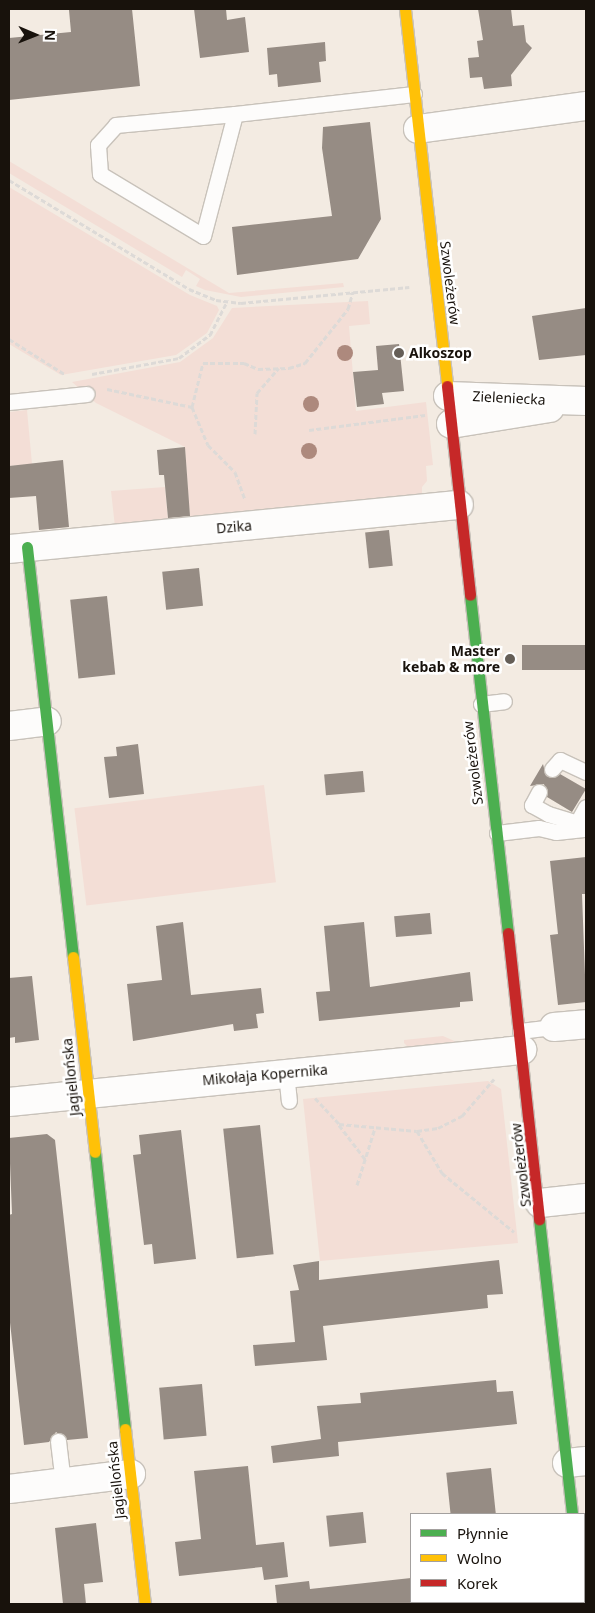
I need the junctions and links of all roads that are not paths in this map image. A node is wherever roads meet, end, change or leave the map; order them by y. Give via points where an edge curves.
1 (405, 9) edge
2 (414, 94) junction
3 (586, 106) edge
4 (235, 114) junction
5 (418, 129) junction
6 (94, 391) road end
7 (9, 402) edge
8 (579, 402) edge
9 (444, 412) junction
10 (459, 506) junction
11 (18, 548) edge
12 (504, 701) dead end
13 (481, 704) junction
14 (47, 721) junction
15 (9, 726) edge
16 (552, 770) dead end
17 (577, 772) edge
18 (540, 792) dead end
19 (551, 807) junction
20 (586, 807) edge
21 (539, 828) junction
22 (586, 829) edge
23 (497, 833) junction
24 (586, 1024) edge
25 (554, 1027) joint
26 (521, 1041) junction
27 (286, 1073) junction
28 (89, 1093) junction
29 (289, 1101) dead end
30 (9, 1102) edge
31 (586, 1198) edge
32 (540, 1203) junction
33 (58, 1441) dead end
34 (576, 1462) edge
35 (130, 1474) junction
36 (63, 1483) junction
37 (9, 1490) edge
38 (572, 1513) edge
39 (145, 1604) edge

1 - 2 street, Szwoleżerów
2 - 4 lane
2 - 5 street, Szwoleżerów
3 - 5 street
4 - 4 lane via 203,236 100,174 98,145 116,125
5 - 9 street, Szwoleżerów
6 - 7 lane
8 - 9 street, Zieleniecka via 531,398
9 - 10 street, Szwoleżerów
10 - 11 street, Dzika
10 - 13 street, Szwoleżerów
11 - 14 street, Jagiellońska
12 - 13 lane
13 - 23 street, Szwoleżerów
14 - 15 street
14 - 28 street, Jagiellońska
16 - 17 lane via 560,760
18 - 19 lane via 532,805
19 - 20 lane via 577,823
19 - 21 lane
21 - 22 lane via 556,832
21 - 23 lane
23 - 26 street, Szwoleżerów
24 - 25 street
25 - 26 lane
26 - 27 street, Mikołaja Kopernika
26 - 32 street, Szwoleżerów
27 - 28 street, Mikołaja Kopernika
27 - 29 lane
28 - 30 street, Mikołaja Kopernika
28 - 35 street, Jagiellońska
31 - 32 street
32 - 34 street, Szwoleżerów
33 - 36 lane
34 - 38 street, Szwoleżerów
35 - 36 street
35 - 39 street, Jagiellońska
36 - 37 street

